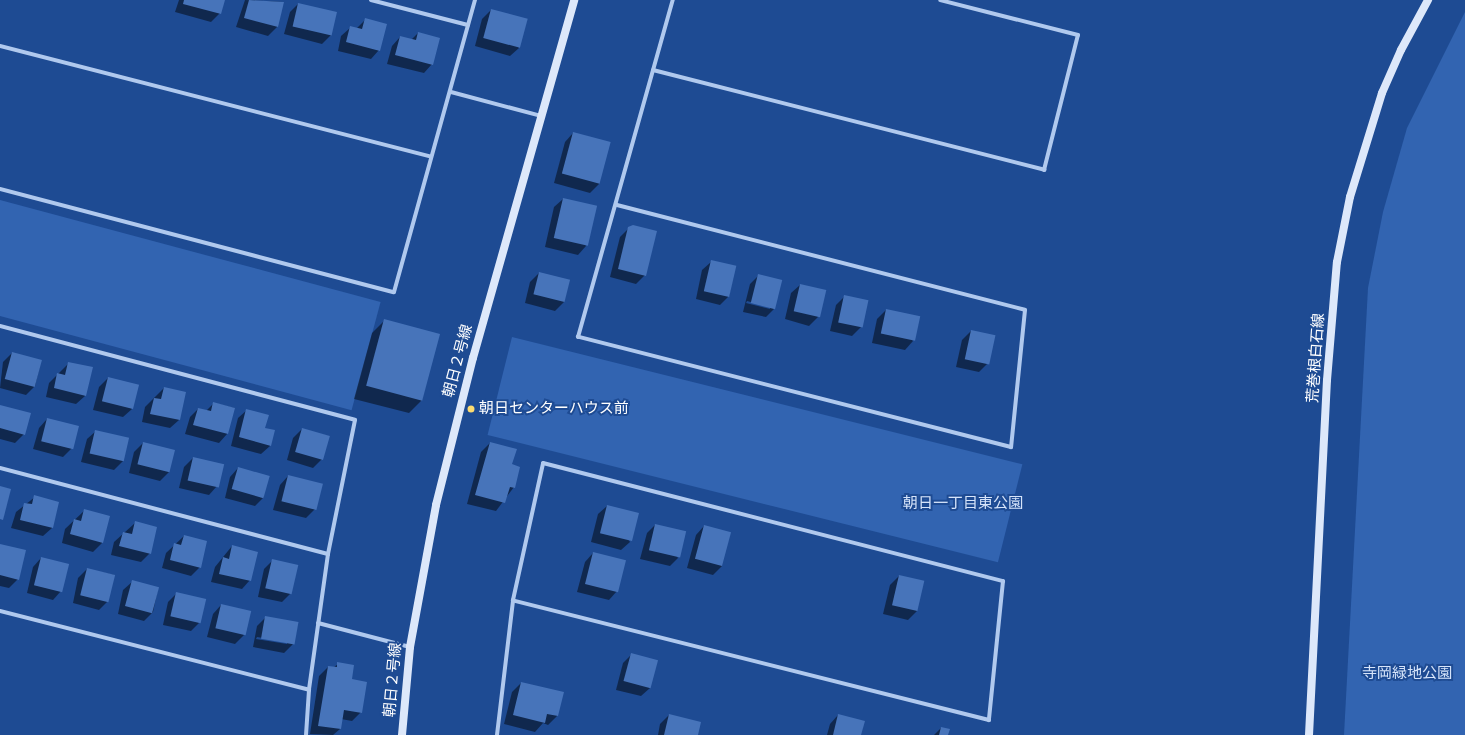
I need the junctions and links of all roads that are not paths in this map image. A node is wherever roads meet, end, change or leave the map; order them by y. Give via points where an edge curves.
1 (371, 0) edge
2 (475, 0) edge
3 (574, 0) edge
4 (673, 0) edge
5 (940, 0) edge
6 (1428, 0) edge
7 (468, 25) junction
8 (0, 46) edge
9 (654, 70) junction
10 (451, 92) junction
11 (542, 116) junction
12 (431, 157) junction
13 (0, 189) edge
14 (617, 204) junction
15 (0, 326) edge
16 (0, 468) edge
17 (328, 554) junction
18 (513, 600) junction
19 (0, 612) edge
20 (318, 623) junction
21 (410, 647) junction
22 (309, 690) junction
23 (306, 735) edge
24 (402, 735) edge
25 (498, 735) edge
26 (1309, 735) edge

1 - 7 street
2 - 7 street
3 - 11 street, 朝日２号線
4 - 9 street
5 - 9 street via 1078,35 1044,170
6 - 26 street, 荒巻根白石線 via 1401,50 1382,93 1350,197 1337,262 1327,380
7 - 10 street
8 - 12 street
9 - 14 street
10 - 11 street
10 - 12 street
11 - 21 street, 朝日２号線 via 473,358 438,497
12 - 13 street via 394,292
14 - 14 street via 578,337 1011,447 1025,310
15 - 17 street via 355,420
16 - 17 street
17 - 20 street
18 - 18 street via 543,463 1003,581 989,720
18 - 25 street
19 - 22 street
20 - 21 street
20 - 22 street
21 - 24 street, 朝日２号線
22 - 23 street

